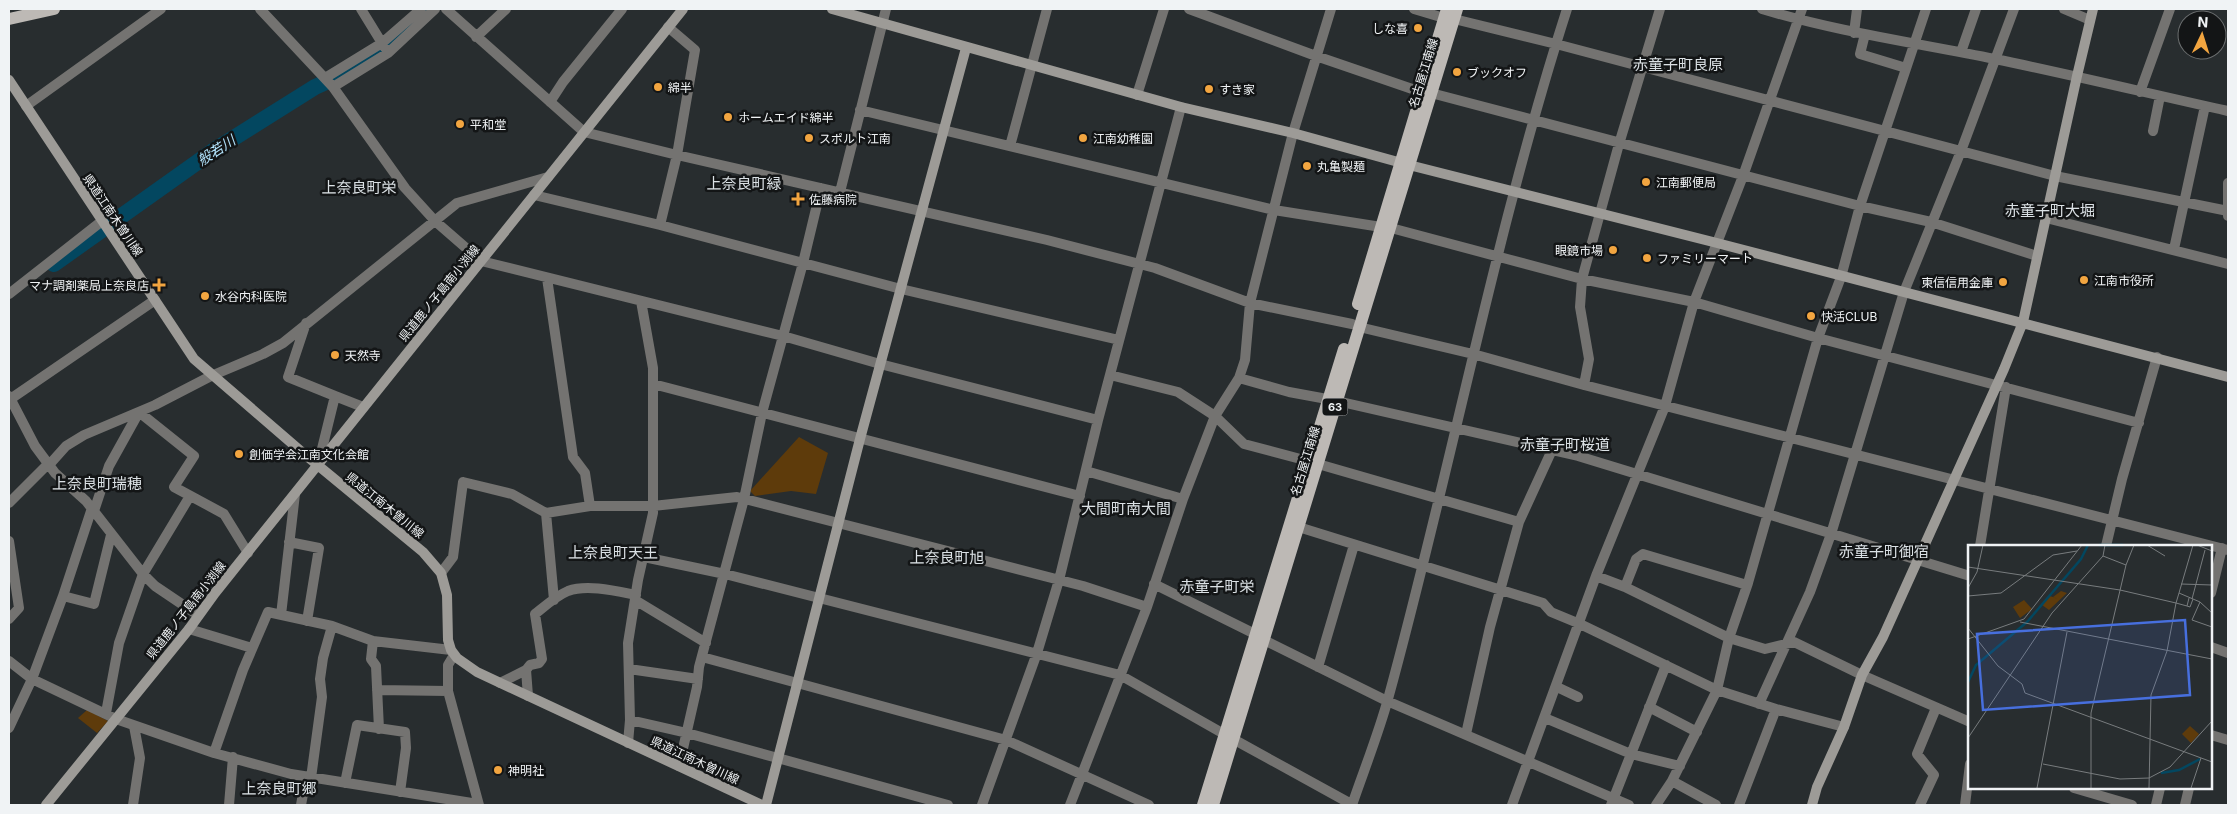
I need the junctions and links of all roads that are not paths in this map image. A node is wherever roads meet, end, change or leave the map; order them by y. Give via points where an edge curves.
1 (54, 9) edge
2 (161, 9) edge
3 (260, 9) edge
4 (361, 9) edge
5 (421, 9) edge
6 (435, 9) edge
7 (446, 9) edge
8 (506, 9) edge
9 (622, 9) edge
10 (683, 9) edge
11 (832, 9) edge
12 (886, 9) edge
13 (1047, 9) edge
14 (1164, 9) edge
15 (1189, 9) edge
16 (1331, 9) edge
17 (1414, 9) edge
18 (1567, 9) edge
19 (1660, 9) edge
20 (1762, 9) edge
21 (1802, 9) edge
22 (1857, 9) edge
23 (1926, 9) edge
24 (1976, 9) edge
25 (2014, 9) edge
26 (2064, 9) edge
27 (2093, 9) edge
28 (2170, 9) edge
29 (1451, 14) edge
30 (9, 19) edge
31 (1798, 20) junction
32 (2090, 20) junction
33 (882, 22) junction
34 (668, 27) junction
35 (1860, 33) junction
36 (476, 37) junction
37 (382, 43) junction
38 (1556, 44) junction
39 (1914, 44) junction
40 (966, 48) junction
41 (1961, 52) junction
42 (388, 53) junction
43 (1316, 56) junction
44 (1995, 59) junction
45 (1033, 66) junction
46 (1644, 68) junction
47 (1906, 68) junction
48 (2077, 76) junction
49 (326, 78) junction
50 (9, 80) edge
51 (333, 87) junction
52 (2140, 92) junction
53 (1426, 93) junction
54 (1137, 95) junction
55 (2160, 96) junction
56 (1770, 101) junction
57 (550, 102) junction
58 (26, 106) junction
59 (2206, 106) junction
60 (1181, 107) junction
61 (860, 110) junction
62 (2228, 111) edge
63 (1533, 121) junction
64 (944, 130) junction
65 (584, 132) junction
66 (1885, 132) junction
67 (2153, 132) dead end
68 (1293, 134) junction
69 (1619, 144) junction
70 (1010, 146) junction
71 (1961, 151) junction
72 (676, 155) junction
73 (1404, 164) junction
74 (1743, 176) junction
75 (2055, 176) junction
76 (548, 177) junction
77 (1160, 182) junction
78 (2228, 183) edge
79 (821, 188) junction
80 (1514, 190) junction
81 (840, 192) junction
82 (534, 195) junction
83 (2184, 202) junction
84 (1860, 206) junction
85 (1274, 210) junction
86 (921, 211) junction
87 (2228, 211) edge
88 (1600, 213) junction
89 (2228, 216) edge
90 (2046, 218) junction
91 (102, 221) junction
92 (434, 221) junction
93 (1931, 222) junction
94 (660, 225) junction
95 (1386, 227) junction
96 (1717, 243) junction
97 (2174, 249) junction
98 (1497, 256) junction
99 (2038, 256) junction
100 (481, 261) junction
101 (803, 263) junction
102 (2228, 264) edge
103 (1140, 265) junction
104 (1841, 277) junction
105 (547, 278) junction
106 (1582, 279) junction
107 (901, 289) junction
108 (1904, 292) junction
109 (9, 294) edge
110 (155, 300) junction
111 (641, 301) junction
112 (1694, 302) junction
113 (1250, 303) junction
114 (2023, 322) junction
115 (306, 323) junction
116 (1356, 325) junction
117 (783, 336) junction
118 (1818, 338) junction
119 (1119, 340) junction
120 (1473, 354) junction
121 (1885, 356) junction
122 (2157, 357) junction
123 (880, 364) junction
124 (1110, 375) junction
125 (211, 376) junction
126 (2228, 377) edge
127 (1238, 378) junction
128 (653, 384) junction
129 (1584, 385) junction
130 (2002, 386) junction
131 (335, 396) junction
132 (10, 398) edge
133 (1332, 400) junction
134 (1665, 406) junction
135 (363, 407) junction
136 (139, 412) junction
137 (762, 413) junction
138 (1215, 416) junction
139 (1098, 420) junction
140 (2139, 422) junction
141 (1455, 429) junction
142 (860, 438) junction
143 (1789, 438) junction
144 (1552, 450) junction
145 (1856, 455) junction
146 (1313, 463) junction
147 (49, 464) junction
148 (318, 466) junction
149 (1086, 471) junction
150 (1637, 474) junction
151 (1954, 480) junction
152 (1989, 488) junction
153 (295, 494) junction
154 (190, 496) junction
155 (1080, 496) junction
156 (1439, 498) junction
157 (744, 499) junction
158 (1183, 499) junction
159 (9, 503) edge
160 (590, 506) junction
161 (653, 506) junction
162 (93, 510) junction
163 (546, 512) junction
164 (1766, 515) junction
165 (2113, 521) junction
166 (1519, 522) junction
167 (839, 524) junction
168 (1294, 526) junction
169 (1831, 534) junction
170 (111, 535) junction
171 (9, 541) edge
172 (290, 542) junction
173 (1354, 545) junction
174 (1980, 545) edge
175 (2106, 545) edge
176 (2209, 545) edge
177 (2212, 546) edge
178 (2225, 549) edge
179 (248, 553) junction
180 (644, 557) junction
181 (1917, 559) junction
182 (1422, 567) junction
183 (441, 573) junction
184 (143, 574) junction
185 (725, 574) junction
186 (1968, 575) edge
187 (1596, 576) junction
188 (1059, 580) junction
189 (1154, 584) junction
190 (1747, 585) junction
191 (1625, 587) junction
192 (1501, 590) junction
193 (2212, 590) edge
194 (63, 596) junction
195 (635, 597) junction
196 (820, 599) junction
197 (554, 600) junction
198 (1147, 607) junction
199 (198, 615) junction
200 (281, 615) junction
201 (9, 619) edge
202 (307, 621) junction
203 (1580, 624) junction
204 (332, 626) junction
205 (189, 628) junction
206 (1260, 637) junction
207 (1729, 638) junction
208 (373, 641) junction
209 (1789, 642) junction
210 (706, 643) junction
211 (2212, 647) edge
212 (252, 648) junction
213 (452, 652) junction
214 (1037, 653) junction
215 (2228, 653) edge
216 (702, 657) junction
217 (9, 661) edge
218 (1666, 665) junction
219 (1318, 667) junction
220 (629, 669) junction
221 (526, 670) junction
222 (1120, 675) junction
223 (1862, 675) junction
224 (32, 679) junction
225 (698, 679) junction
226 (500, 683) junction
227 (798, 683) junction
228 (1557, 687) junction
229 (377, 690) junction
230 (1716, 690) junction
231 (448, 691) junction
232 (528, 696) junction
233 (1578, 697) dead end
234 (1387, 701) junction
235 (1759, 704) junction
236 (1649, 708) junction
237 (1936, 708) junction
238 (1776, 709) junction
239 (106, 713) junction
240 (1546, 718) junction
241 (116, 719) junction
242 (630, 720) junction
243 (1968, 721) edge
244 (134, 726) junction
245 (1844, 727) junction
246 (9, 728) edge
247 (379, 728) junction
248 (1697, 732) junction
249 (688, 733) junction
250 (1466, 734) junction
251 (2212, 735) edge
252 (1229, 737) junction
253 (1006, 740) junction
254 (2228, 740) edge
255 (628, 743) junction
256 (214, 753) junction
257 (1632, 754) junction
258 (233, 757) junction
259 (778, 758) junction
260 (1529, 762) junction
261 (679, 766) junction
262 (1680, 766) junction
263 (1084, 776) junction
264 (308, 777) junction
265 (1968, 780) edge
266 (1672, 781) junction
267 (345, 783) junction
268 (2077, 789) edge
269 (2160, 789) edge
270 (2189, 789) edge
271 (400, 792) junction
272 (1612, 801) edge
273 (438, 802) edge
274 (46, 805) edge
275 (133, 805) edge
276 (229, 805) edge
277 (301, 805) edge
278 (478, 805) edge
279 (764, 805) edge
280 (948, 805) edge
281 (982, 805) edge
282 (1070, 805) edge
283 (1149, 805) edge
284 (1203, 805) edge
285 (1213, 805) edge
286 (1353, 805) edge
287 (1512, 805) edge
288 (1629, 805) edge
289 (1656, 805) edge
290 (1716, 805) edge
291 (1739, 805) edge
292 (1812, 805) edge
293 (1920, 805) edge
294 (1965, 805) edge
295 (2132, 805) edge
296 (2156, 805) edge
297 (2185, 805) edge

1 - 30 main road
2 - 58 street
3 - 49 street
4 - 37 street
5 - 37 street
6 - 42 street
7 - 36 street
8 - 36 street
9 - 57 street
10 - 34 street, 県道鹿ノ子島南小渕線
11 - 33 street
12 - 33 street
13 - 45 street
14 - 54 street
15 - 43 street
16 - 43 street
17 - 29 street
18 - 38 street
19 - 46 street
20 - 31 street
21 - 31 street
22 - 35 street
23 - 39 street
24 - 41 street
25 - 44 street
26 - 32 street
27 - 32 street
28 - 52 street
29 - 38 street
29 - 53 main road, 名古屋江南線 / 63
31 - 35 street
31 - 56 street
32 - 48 street
33 - 40 street
33 - 61 street
34 - 65 street, 県道鹿ノ子島南小渕線
34 - 72 street via 695,50
35 - 39 street
35 - 47 street via 1860,54
36 - 57 street
37 - 42 street
37 - 49 street
38 - 46 street
38 - 63 street
39 - 41 street
39 - 47 street
40 - 45 street
40 - 64 street
41 - 44 street
42 - 51 street
43 - 53 street
43 - 68 street
44 - 48 street
44 - 71 street
45 - 54 street
45 - 70 street
46 - 56 street
46 - 69 street
47 - 66 street
48 - 52 street
48 - 75 street
49 - 51 street
50 - 58 street, 県道江南木曽川線
51 - 92 street via 398,179
52 - 55 street
53 - 63 street
53 - 73 main road, 名古屋江南線 / 63
54 - 60 street
55 - 59 street
55 - 67 street
56 - 66 street
56 - 74 street
57 - 65 street
58 - 91 street, 県道江南木曽川線
59 - 62 street
59 - 83 street
60 - 68 street
60 - 77 street
61 - 64 street
61 - 81 street
63 - 69 street
63 - 80 street
64 - 70 street
64 - 86 street
65 - 72 street
65 - 76 street, 県道鹿ノ子島南小渕線
66 - 71 street
66 - 84 street
68 - 73 street
68 - 85 street
69 - 74 street
69 - 88 street
70 - 77 street
71 - 75 street
71 - 93 street
72 - 79 street
72 - 94 street
73 - 80 street
73 - 95 main road, 名古屋江南線 / 63
74 - 84 street
74 - 96 street
75 - 83 street
75 - 90 street
76 - 82 street, 県道鹿ノ子島南小渕線
76 - 92 street via 457,203
77 - 85 street
77 - 103 street
78 - 87 street
79 - 81 street
79 - 101 street
80 - 88 street
80 - 98 street
81 - 86 street
82 - 94 street
82 - 100 street, 県道鹿ノ子島南小渕線
83 - 87 street
83 - 97 street
84 - 93 street
84 - 104 street
85 - 95 street
85 - 113 street
86 - 103 street
86 - 107 street
87 - 89 street
88 - 96 street
88 - 106 street
90 - 97 street
90 - 99 street
91 - 109 street
91 - 110 street, 県道江南木曽川線
92 - 100 street
92 - 115 street
93 - 99 street
93 - 108 street
94 - 101 street
95 - 98 street
95 - 116 main road, 名古屋江南線 / 63
96 - 104 street
96 - 112 street
97 - 102 street
98 - 106 street
98 - 120 street
99 - 114 street
100 - 105 street
100 - 135 street, 県道鹿ノ子島南小渕線
101 - 107 street
101 - 117 street
103 - 113 street
103 - 119 street
104 - 108 street
104 - 118 street
105 - 111 street
105 - 160 street via 573,457 585,473
106 - 112 street
106 - 129 street via 1580,307 1589,359
107 - 119 street
107 - 123 street
108 - 114 street
108 - 121 street
110 - 125 street, 県道江南木曽川線 via 194,360
110 - 132 street
111 - 117 street
111 - 128 street
112 - 118 street
112 - 134 street
113 - 116 street
113 - 127 street via 1245,360
114 - 122 street
114 - 130 street
115 - 125 street via 283,343
115 - 131 street via 288,377
116 - 120 street
116 - 133 main road, 名古屋江南線 / 63
117 - 123 street
117 - 137 street
118 - 121 street
118 - 143 street
119 - 124 street
120 - 129 street
120 - 141 street
121 - 130 street
121 - 145 street
122 - 126 street
122 - 140 street
123 - 139 street
123 - 142 street
124 - 138 street via 1178,392
124 - 139 street
125 - 136 street
125 - 148 street, 県道江南木曽川線
127 - 133 street
127 - 138 street
128 - 137 street
128 - 161 street
129 - 134 street
130 - 140 street
130 - 151 street
130 - 152 street
131 - 135 street
131 - 148 street
132 - 147 street via 35,446
133 - 141 street
133 - 146 main road, 名古屋江南線 / 63
134 - 143 street
134 - 150 street
135 - 148 street, 県道鹿ノ子島南小渕線
136 - 147 street via 84,435 66,446
136 - 154 street via 194,456 174,487
136 - 162 street via 109,466
137 - 142 street
137 - 157 street
138 - 146 street via 1244,444
138 - 158 street
139 - 149 street
140 - 165 street
141 - 144 street
141 - 156 street
142 - 155 street
142 - 167 street
143 - 145 street
143 - 164 street
144 - 150 street
144 - 166 street
145 - 151 street
145 - 169 street
146 - 156 street
146 - 168 main road, 名古屋江南線 / 63
147 - 159 street
147 - 162 street
148 - 153 street, 県道鹿ノ子島南小渕線
148 - 183 street, 県道江南木曽川線 via 423,552
149 - 155 street
149 - 158 street
150 - 164 street
150 - 187 street
151 - 152 street
151 - 181 street
152 - 165 street
152 - 174 street
153 - 172 street
153 - 179 street, 県道鹿ノ子島南小渕線
154 - 179 street via 224,514
154 - 184 street
155 - 188 street
156 - 166 street
156 - 182 street
157 - 161 street via 723,497
157 - 167 street
157 - 185 street
158 - 189 street
160 - 161 street
160 - 163 street
161 - 180 street
162 - 170 street
162 - 194 street
163 - 183 street via 512,494 463,482 453,557
163 - 197 street
164 - 169 street
164 - 190 street
165 - 175 street
165 - 176 street
166 - 192 street
167 - 188 street
167 - 196 street
168 - 173 street
168 - 206 main road, 名古屋江南線 / 63
169 - 181 street
169 - 209 street
170 - 184 street
170 - 194 street via 94,604
171 - 201 street via 19,608
172 - 200 street
172 - 202 street via 319,548
173 - 182 street
173 - 219 street
177 - 178 street
178 - 193 street
179 - 199 street, 県道鹿ノ子島南小渕線
180 - 185 street
180 - 195 street
181 - 186 street
181 - 223 street via 1883,638
182 - 192 street
182 - 234 street
183 - 213 street, 県道江南木曽川線 via 447,595 448,640
184 - 199 street
184 - 239 street via 118,643
185 - 196 street
185 - 210 street
187 - 191 street
187 - 203 street
188 - 198 street
188 - 214 street
189 - 198 street
189 - 206 street
190 - 191 street via 1643,554 1636,559
190 - 207 street
191 - 207 street
192 - 203 street via 1543,603 1551,612
192 - 250 street
194 - 224 street
195 - 197 street via 602,589 569,591
195 - 210 street
195 - 220 street via 628,643
196 - 214 street
196 - 227 street
197 - 221 street via 535,614 542,659
198 - 222 street
199 - 205 street, 県道鹿ノ子島南小渕線
200 - 202 street
200 - 212 street via 268,612
202 - 204 street
203 - 218 street
203 - 228 street
204 - 208 street
204 - 264 street via 323,658 322,697
205 - 212 street
205 - 241 street, 県道鹿ノ子島南小渕線
206 - 219 street
206 - 252 main road, 名古屋江南線 / 63
207 - 209 street via 1765,650
207 - 230 street
208 - 213 street
208 - 229 street via 370,659 376,666
209 - 223 street
209 - 235 street
210 - 216 street
211 - 215 street
212 - 256 street
213 - 226 street, 県道江南木曽川線 via 468,666
213 - 231 street via 448,665
214 - 222 street
214 - 253 street
216 - 225 street
216 - 227 street
217 - 224 street
218 - 230 street
218 - 236 street
219 - 234 street
220 - 225 street
220 - 242 street
221 - 226 street
221 - 232 street
222 - 252 street
222 - 263 street
223 - 237 street
223 - 245 street
224 - 239 street
224 - 246 street
225 - 249 street
226 - 232 street, 県道江南木曽川線
227 - 253 street
227 - 259 street
228 - 233 street
228 - 240 street
229 - 231 street
229 - 247 street
230 - 235 street
230 - 248 street
231 - 278 street
232 - 255 street, 県道江南木曽川線
234 - 250 street
234 - 286 street
235 - 238 street
236 - 248 street
236 - 257 street
237 - 243 street
237 - 293 street via 1917,754 1934,775
238 - 245 street
238 - 291 street
239 - 241 street
240 - 257 street
240 - 260 street
241 - 244 street
241 - 274 street, 県道鹿ノ子島南小渕線
242 - 249 street
242 - 255 street
244 - 256 street
244 - 275 street via 140,758
245 - 292 street
247 - 267 street via 357,725
247 - 271 street via 404,732 406,748
248 - 262 street
249 - 259 street
249 - 261 street
250 - 260 street
251 - 254 street
252 - 284 main road, 名古屋江南線 / 63
252 - 285 main road, 名古屋江南線 / 63
252 - 286 street
253 - 263 street
253 - 281 street
255 - 261 street, 県道江南木曽川線
256 - 258 street
257 - 262 street
257 - 272 street
258 - 264 street
258 - 276 street
259 - 279 street
259 - 280 street
260 - 272 street
260 - 287 street
261 - 279 street, 県道江南木曽川線
262 - 266 street
263 - 282 street
263 - 283 street
264 - 267 street
264 - 277 street
265 - 294 street
266 - 289 street
266 - 290 street
267 - 271 street
268 - 295 street
269 - 296 street
270 - 297 street
271 - 273 street
272 - 288 street
273 - 278 street

